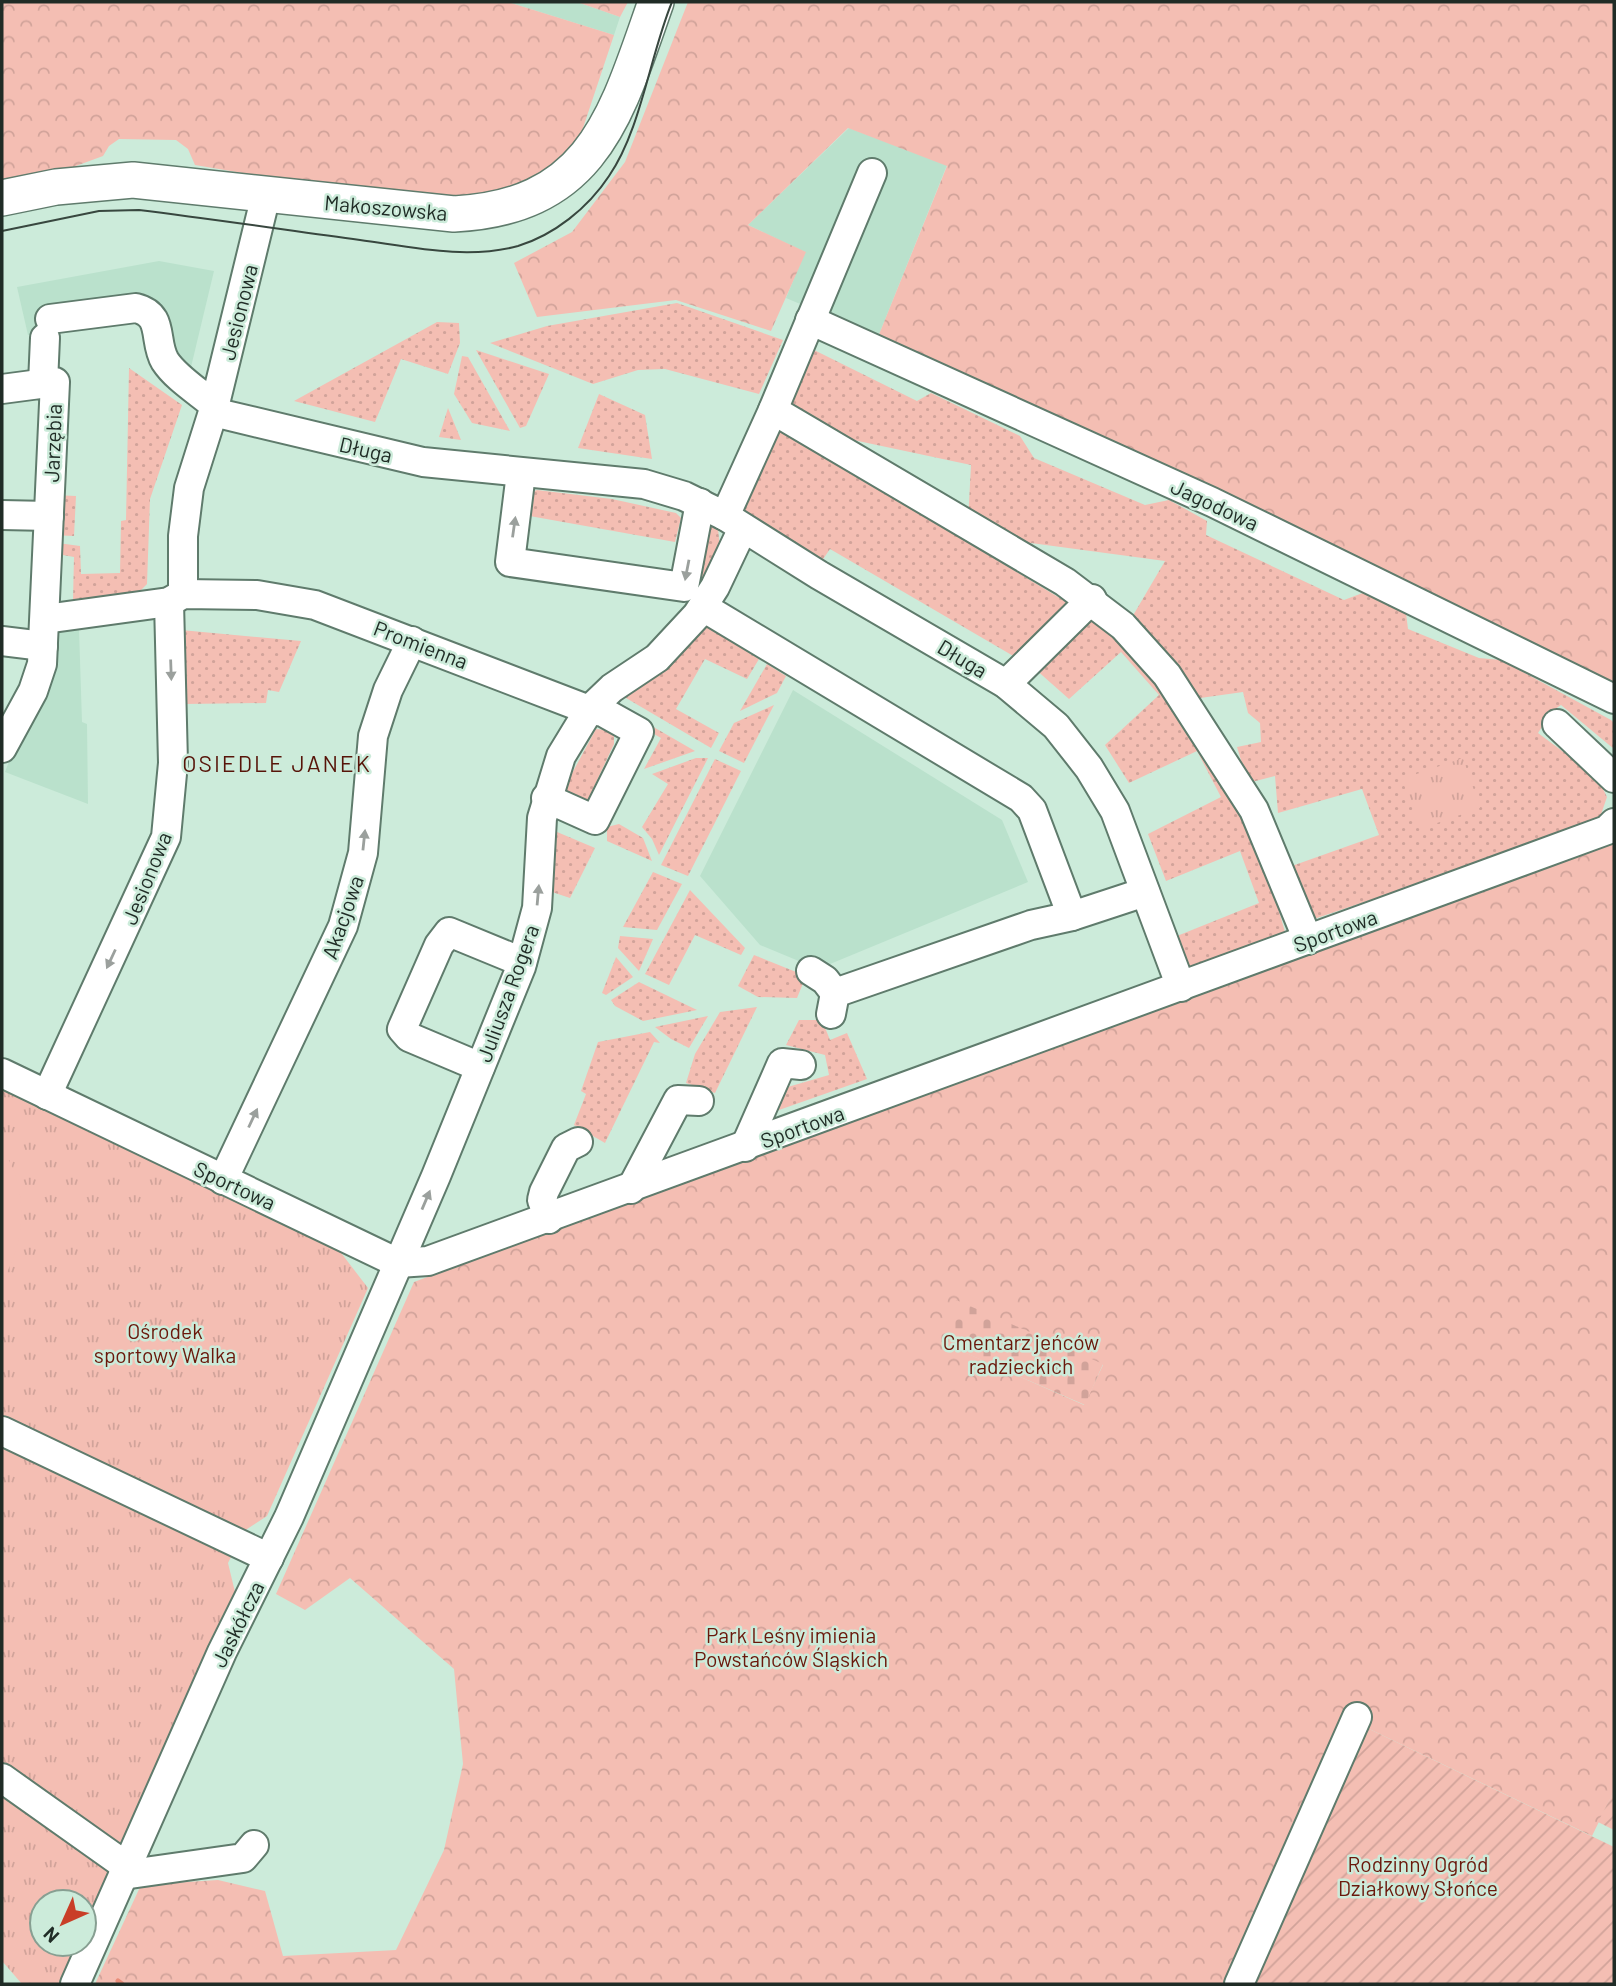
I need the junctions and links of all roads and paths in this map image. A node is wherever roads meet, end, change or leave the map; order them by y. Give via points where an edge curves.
1 (656, 2) edge
2 (872, 173) dead end
3 (265, 195) junction
4 (2, 198) edge
5 (810, 320) junction
6 (43, 383) junction
7 (2, 389) edge
8 (213, 409) junction
9 (773, 410) junction
10 (521, 472) junction
11 (2, 515) edge
12 (49, 516) junction
13 (723, 516) junction
14 (176, 598) junction
15 (1091, 599) junction
16 (703, 607) junction
17 (44, 632) junction
18 (2, 641) edge
19 (412, 641) junction
20 (1006, 684) junction
21 (1614, 699) edge
22 (589, 710) junction
23 (1558, 724) dead end
24 (4, 742) edge
25 (1614, 778) edge
26 (546, 798) junction
27 (1614, 823) edge
28 (1145, 892) junction
29 (1072, 916) junction
30 (1308, 940) junction
31 (522, 962) junction
32 (811, 971) dead end
33 (1181, 987) junction
34 (802, 1065) dead end
35 (480, 1067) junction
36 (2, 1073) edge
37 (47, 1095) junction
38 (699, 1101) dead end
39 (578, 1142) dead end
40 (745, 1147) junction
41 (223, 1180) junction
42 (631, 1189) junction
43 (549, 1219) junction
44 (398, 1262) junction
45 (2, 1431) edge
46 (269, 1558) junction
47 (1357, 1717) dead end
48 (2, 1778) edge
49 (254, 1845) dead end
50 (124, 1870) junction
51 (80, 1981) edge
52 (1239, 1984) edge

1 - 3 main road, Makoszowska via 607,129 572,171 543,191 484,213 454,214
2 - 5 street
3 - 4 main road, Makoszowska via 133,180 70,185
3 - 8 street, Jesionowa
5 - 9 street
5 - 21 street, Jagodowa via 1212,502
6 - 7 street, Jarzębia
6 - 8 street via 48,329 136,307 157,324 164,360
6 - 12 street, Jarzębia via 55,382
8 - 10 street, Długa via 423,462
8 - 14 street, Jesionowa via 190,488
9 - 13 street
9 - 15 street
10 - 13 street, Długa via 644,484
13 -> 10 street via 684,587 510,562
11 - 12 street
12 - 17 street, Jarzębia
13 - 16 street, Juliusza Rogera
13 - 20 street, Długa
14 - 17 street, Promienna
14 - 19 street, Promienna via 257,594 306,603
14 -> 37 street, Jesionowa via 173,763 166,837
15 - 20 street
15 - 30 street via 1143,646 1182,696 1260,822
16 - 22 street, Juliusza Rogera via 657,658 612,688
16 - 29 street via 1021,798 1032,810
17 - 18 street
17 - 24 street, Jarzębia via 39,677
19 - 22 street, Promienna
41 -> 19 street, Akacjowa via 343,926 363,853 373,736 388,690
20 - 28 street, Długa via 1056,726 1089,768 1115,811
22 - 26 street, Juliusza Rogera via 561,756
22 - 26 street, Promienna via 603,712 639,732 595,820
23 - 25 street
31 -> 26 street, Juliusza Rogera via 537,908
27 - 30 street, Sportowa via 1607,830
28 - 29 street
28 - 33 street, Długa
29 - 32 street via 1031,925 833,1003 825,980
30 - 33 street, Sportowa
31 - 35 street, Juliusza Rogera
31 - 35 street via 449,932 402,1029 408,1037
33 - 40 street, Sportowa
34 - 40 street via 782,1063
44 -> 35 street, Juliusza Rogera
36 - 37 street, Sportowa
37 - 41 street, Sportowa
38 - 42 street via 678,1100
39 - 43 street via 566,1148 544,1192
40 - 42 street, Sportowa
41 - 44 street, Sportowa
42 - 43 street, Sportowa
43 - 44 street, Sportowa via 428,1262
44 - 46 street, Jaskółcza
45 - 46 street
46 - 50 street, Jaskółcza
47 - 52 street
48 - 50 street
49 - 50 street via 243,1858
50 - 51 street, Jaskółcza

